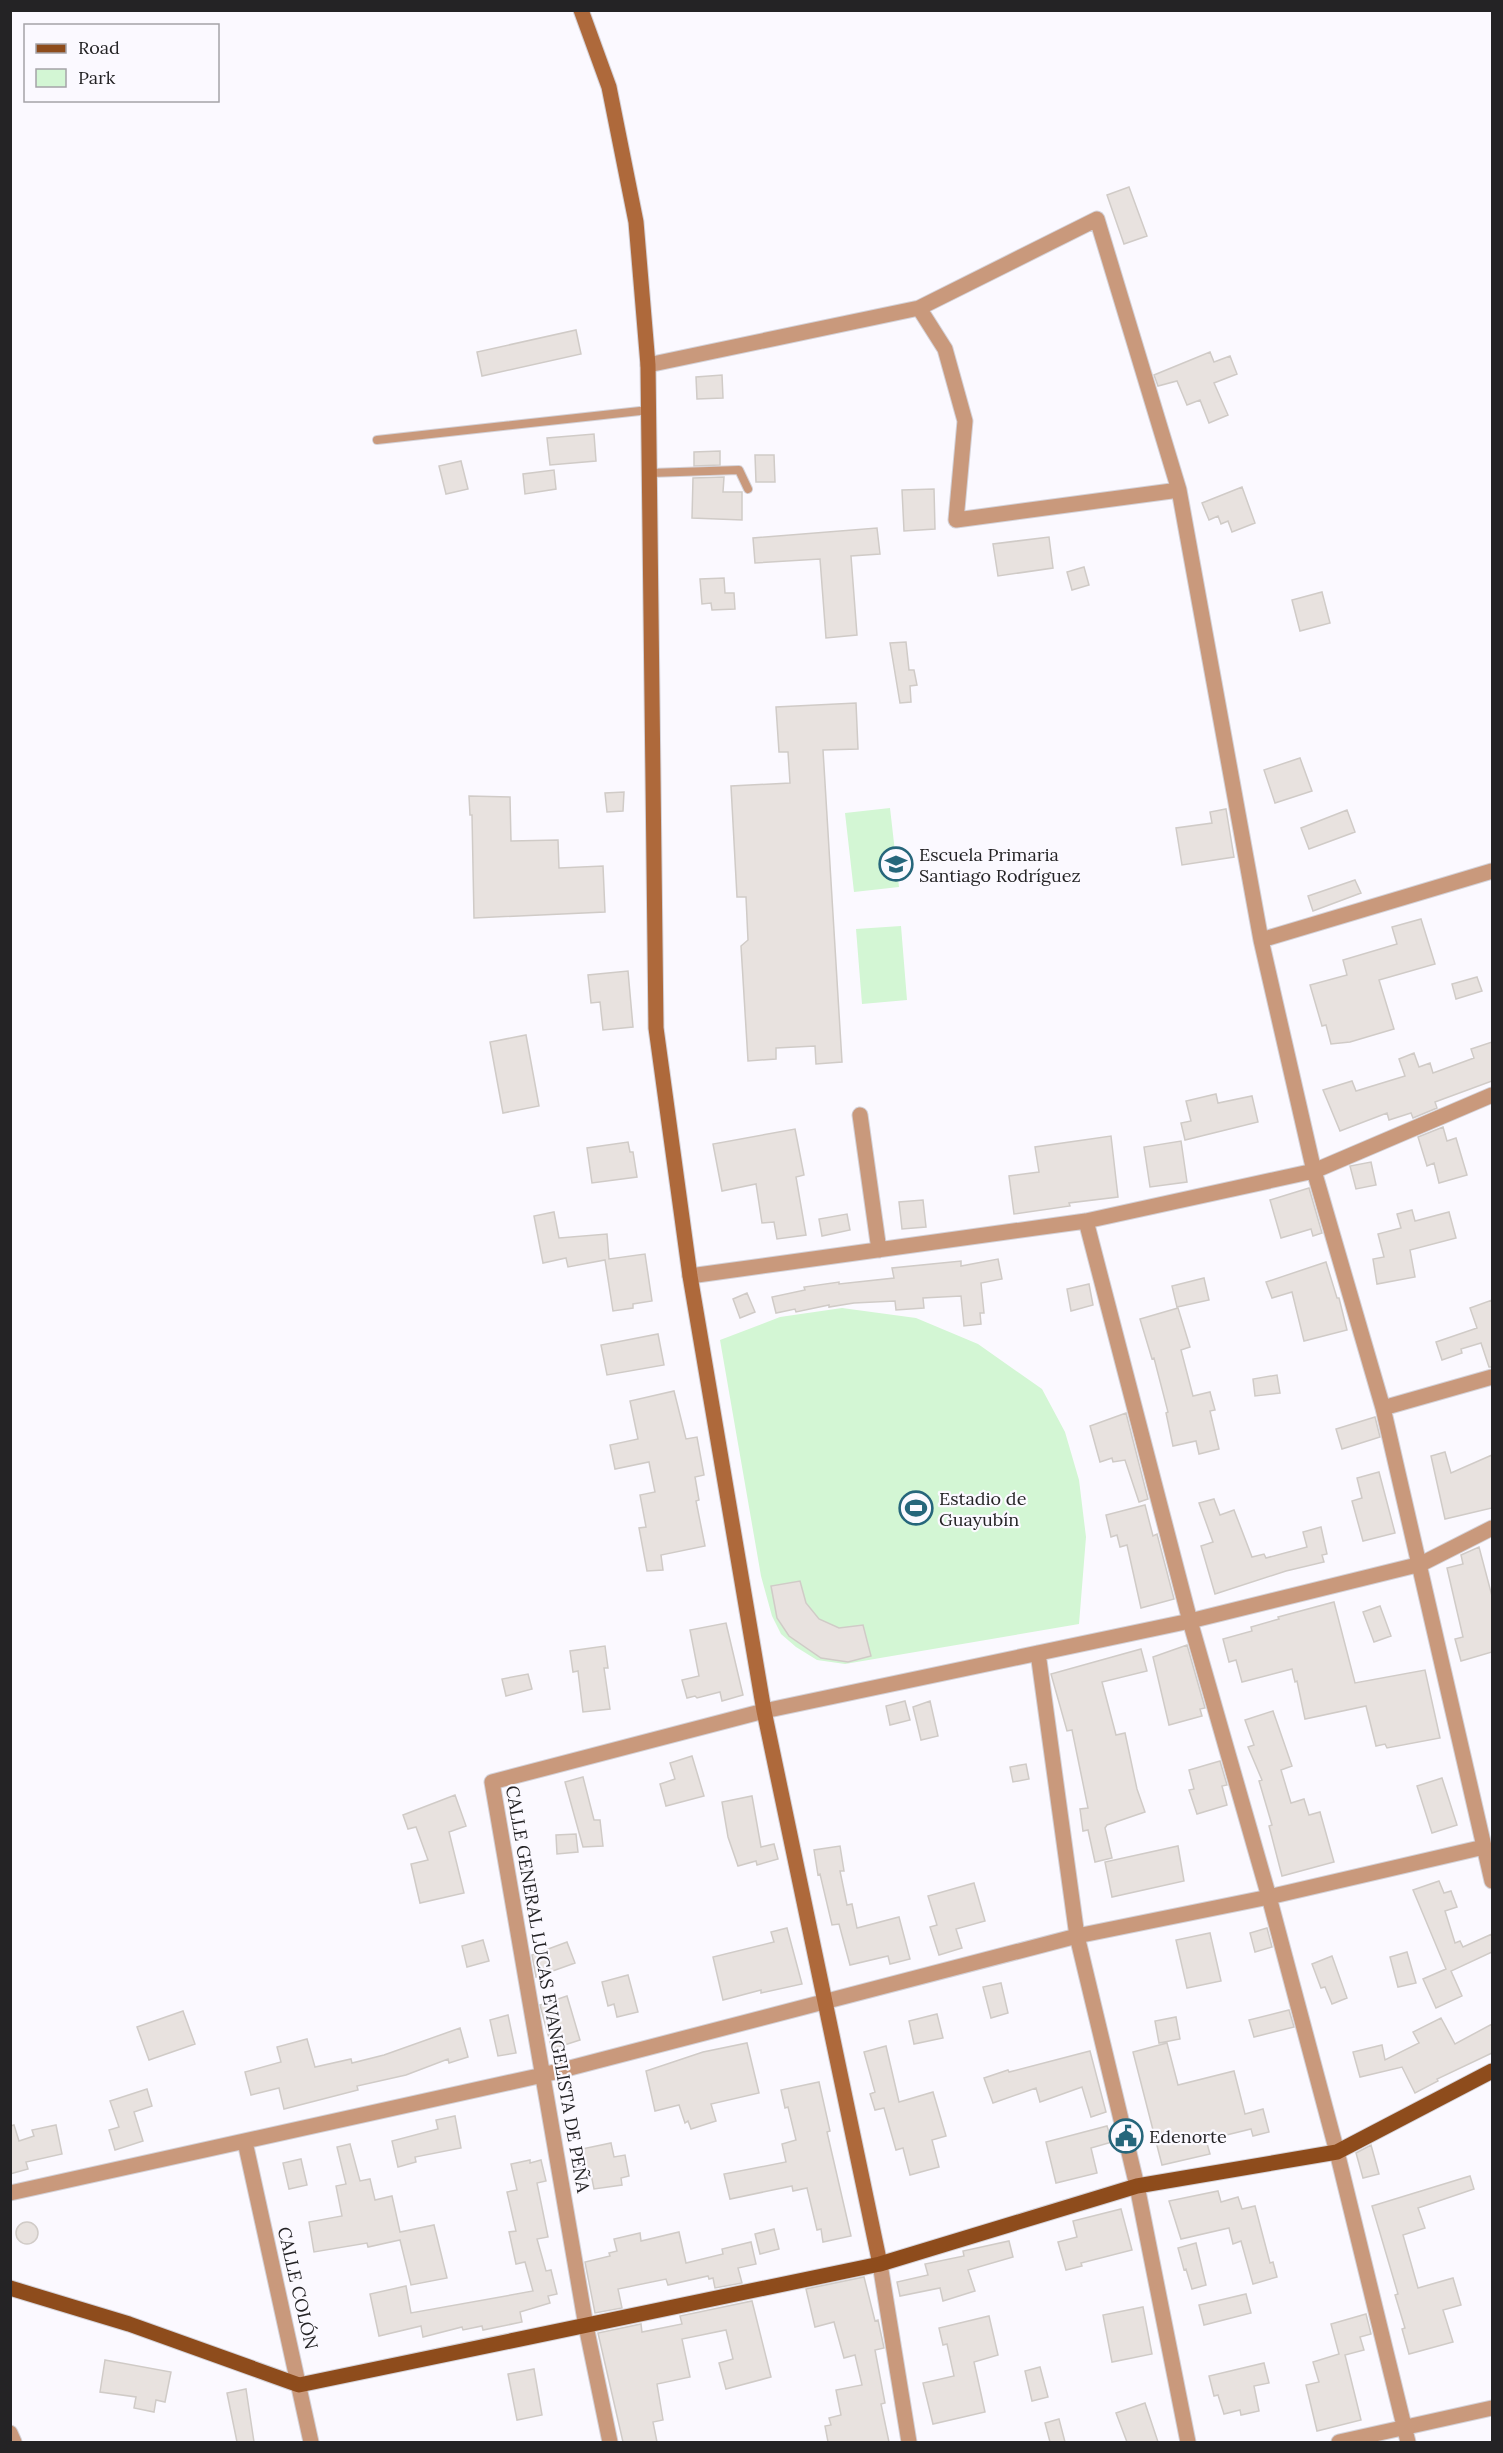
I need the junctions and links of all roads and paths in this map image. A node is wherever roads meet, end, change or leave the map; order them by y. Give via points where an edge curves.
1 (581, 10) edge
2 (919, 308) junction
3 (648, 365) junction
4 (648, 410) junction
5 (377, 440) dead end
6 (650, 473) junction
7 (748, 489) dead end
8 (1179, 490) junction
9 (1492, 871) edge
10 (1261, 940) junction
11 (1492, 1095) edge
12 (860, 1116) dead end
13 (1314, 1171) junction
14 (1086, 1221) junction
15 (879, 1250) junction
16 (690, 1276) junction
17 (1492, 1377) edge
18 (1383, 1408) junction
19 (1492, 1528) edge
20 (1421, 1564) junction
21 (1190, 1622) junction
22 (1038, 1653) junction
23 (764, 1711) junction
24 (1484, 1847) junction
25 (1492, 1881) edge
26 (1269, 1896) junction
27 (1077, 1936) junction
28 (824, 2001) junction
29 (1492, 2071) edge
30 (543, 2076) junction
31 (245, 2142) junction
32 (1337, 2152) junction
33 (1137, 2186) junction
34 (10, 2193) edge
35 (880, 2264) junction
36 (10, 2288) edge
37 (586, 2326) junction
38 (299, 2385) junction
39 (1492, 2408) edge
40 (1404, 2427) junction
41 (10, 2433) edge
42 (14, 2442) edge
43 (311, 2442) edge
44 (610, 2442) edge
45 (909, 2442) edge
46 (1188, 2442) edge
47 (1339, 2442) edge
48 (1408, 2442) edge

1 - 3 street via 609,87 636,222
2 - 3 street
2 - 8 street via 945,349 964,421 956,520
2 - 8 street via 1097,219
3 - 4 street
4 - 5 lane
4 - 6 street
6 - 7 lane via 739,470
6 - 16 street via 656,1028
8 - 10 street
9 - 10 street
10 - 13 street
11 - 13 street
12 - 15 street
13 - 14 street
13 - 18 street
14 - 15 street
14 - 21 street
15 - 16 street
16 - 23 street
17 - 18 street
18 - 20 street
19 - 20 street
20 - 21 street
20 - 24 street
21 - 22 street
21 - 26 street
22 - 23 street
22 - 27 street
23 - 28 street
23 - 30 street, CALLE GENERAL LUCAS EVANGELISTA DE PEÑA via 492,1782
24 - 25 street
24 - 26 street
26 - 27 street
26 - 32 street
27 - 28 street
27 - 33 street
28 - 30 street
28 - 35 street
29 - 32 main road
30 - 31 street
30 - 37 street, CALLE GENERAL LUCAS EVANGELISTA DE PEÑA
31 - 34 street
31 - 38 street, CALLE COLÓN
32 - 33 main road
32 - 40 street
33 - 35 main road
33 - 46 street
35 - 37 main road
35 - 45 street
36 - 38 main road via 129,2324
37 - 38 main road
37 - 44 street, CALLE GENERAL LUCAS EVANGELISTA DE PEÑA
38 - 43 street, CALLE COLÓN
39 - 40 street
40 - 47 street
40 - 48 street
41 - 42 street

